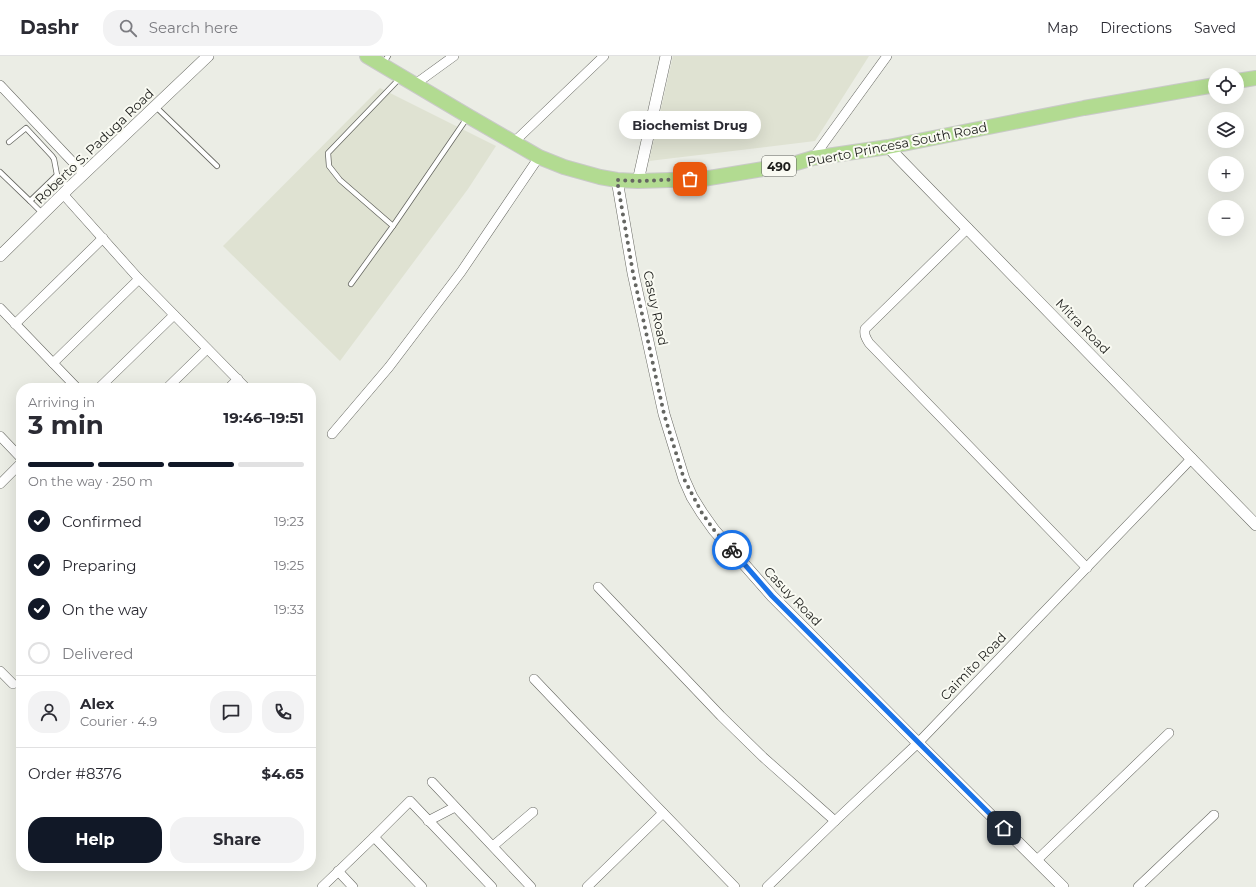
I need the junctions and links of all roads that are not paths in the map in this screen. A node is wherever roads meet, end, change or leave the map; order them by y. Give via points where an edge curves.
1 (208, 56) edge
2 (367, 56) edge
3 (454, 56) edge
4 (604, 56) edge
5 (666, 56) edge
6 (888, 56) edge
7 (385, 61) edge
8 (401, 77) junction
9 (1256, 78) edge
10 (1244, 80) edge
11 (0, 85) edge
12 (414, 85) junction
13 (1208, 86) edge
14 (155, 106) junction
15 (468, 116) junction
16 (9, 142) dead end
17 (513, 143) junction
18 (888, 146) junction
19 (539, 157) junction
20 (814, 158) junction
21 (217, 166) dead end
22 (0, 172) edge
23 (84, 174) junction
24 (57, 175) junction
25 (617, 180) junction
26 (638, 181) junction
27 (66, 191) junction
28 (30, 201) junction
29 (43, 214) junction
30 (393, 226) junction
31 (968, 228) junction
32 (103, 238) junction
33 (0, 256) edge
34 (139, 279) junction
35 (351, 284) dead end
36 (0, 308) edge
37 (174, 315) junction
38 (15, 324) junction
39 (207, 349) junction
40 (53, 363) junction
41 (238, 380) junction
42 (72, 383) edge
43 (104, 383) edge
44 (172, 383) edge
45 (235, 383) edge
46 (241, 383) edge
47 (332, 434) dead end
48 (0, 436) edge
49 (16, 453) edge
50 (1192, 458) junction
51 (16, 468) edge
52 (0, 484) edge
53 (1256, 525) edge
54 (1087, 568) junction
55 (598, 587) dead end
56 (0, 671) edge
57 (534, 679) dead end
58 (13, 684) dead end
59 (1169, 733) dead end
60 (918, 743) junction
61 (432, 782) dead end
62 (455, 806) junction
63 (533, 812) dead end
64 (664, 813) junction
65 (1214, 815) dead end
66 (428, 821) junction
67 (835, 821) junction
68 (374, 837) junction
69 (493, 846) junction
70 (1037, 860) junction
71 (338, 872) junction
72 (322, 887) edge
73 (353, 887) edge
74 (422, 887) edge
75 (492, 887) edge
76 (531, 887) edge
77 (587, 887) edge
78 (735, 887) edge
79 (767, 887) edge
80 (1063, 887) edge
81 (1138, 887) edge

1 - 14 street, Roberto S. Paduga Road
2 - 7 main road, Puerto Princesa South Road / 490
3 - 12 street
4 - 17 street
5 - 26 street
6 - 20 street
7 - 8 main road, Puerto Princesa South Road / 490
8 - 12 main road, Puerto Princesa South Road / 490
8 - 30 lane via 328,153 329,166 340,180
9 - 10 main road
11 - 23 street
12 - 15 main road, Puerto Princesa South Road / 490
13 - 18 main road, Puerto Princesa South Road / 490
14 - 21 lane
14 - 23 street, Roberto S. Paduga Road
15 - 17 main road, Puerto Princesa South Road / 490
15 - 30 lane
16 - 24 lane via 26,128 54,159
17 - 19 main road, Puerto Princesa South Road / 490
18 - 20 main road, Puerto Princesa South Road / 490
18 - 31 street, Mitra Road
19 - 25 main road, Puerto Princesa South Road / 490 via 564,167
19 - 47 street via 461,272 389,367
20 - 26 main road, Puerto Princesa South Road / 490 via 703,179
22 - 28 lane
23 - 27 street, Roberto S. Paduga Road
24 - 27 lane
24 - 28 lane
25 - 26 main road, Puerto Princesa South Road / 490
25 - 60 street, Casuy Road via 633,273 664,414 692,497 714,530 772,596
27 - 29 street, Roberto S. Paduga Road
27 - 32 street
28 - 29 lane
29 - 33 street, Roberto S. Paduga Road
30 - 35 lane
31 - 50 street, Mitra Road
31 - 54 street via 865,329 864,334 874,349
32 - 34 street
32 - 38 street
34 - 37 street
34 - 40 street
36 - 38 street
37 - 39 street
37 - 43 street
38 - 40 street
39 - 41 street
39 - 44 street
40 - 42 street
41 - 45 street
41 - 46 street
48 - 49 street
50 - 53 street, Mitra Road
50 - 54 street, Caimito Road
51 - 52 street
54 - 60 street, Caimito Road
55 - 67 street via 720,716
56 - 58 street
57 - 64 street
59 - 70 street
60 - 67 street, Caimito Road
60 - 70 street, Casuy Road
61 - 62 street
62 - 66 street
62 - 69 street
63 - 69 street
64 - 77 street
64 - 78 street
65 - 81 street
66 - 68 street via 410,801
66 - 75 street
67 - 79 street, Caimito Road
68 - 71 street
68 - 74 street
69 - 76 street
70 - 80 street, Casuy Road
71 - 72 street
71 - 73 street

